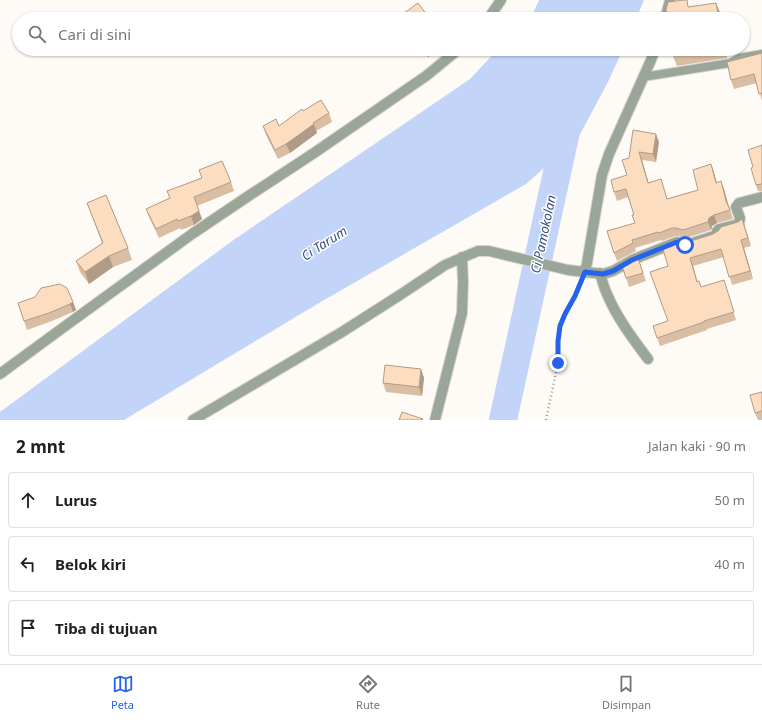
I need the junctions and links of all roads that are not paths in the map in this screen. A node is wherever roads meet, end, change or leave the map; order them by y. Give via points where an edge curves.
1 (501, 0) edge
2 (670, 0) edge
3 (493, 12) edge
4 (667, 12) edge
5 (762, 54) edge
6 (450, 56) edge
7 (651, 56) edge
8 (643, 77) junction
9 (762, 197) edge
10 (462, 257) junction
11 (585, 272) junction
12 (600, 273) junction
13 (648, 359) dead end
14 (0, 374) edge
15 (193, 420) edge
16 (435, 420) edge

1 - 3 street
2 - 4 street
5 - 8 lane via 739,58 730,63
6 - 14 street via 426,76 192,234
7 - 8 street
8 - 11 street via 602,175
9 - 12 street via 739,203 736,207 740,218 739,224 719,229 714,236 686,245 677,242 632,260 613,271
10 - 11 street via 478,251 489,251
10 - 15 street via 445,264 336,336
10 - 16 street via 462,313
11 - 12 street
12 - 13 street via 607,295

